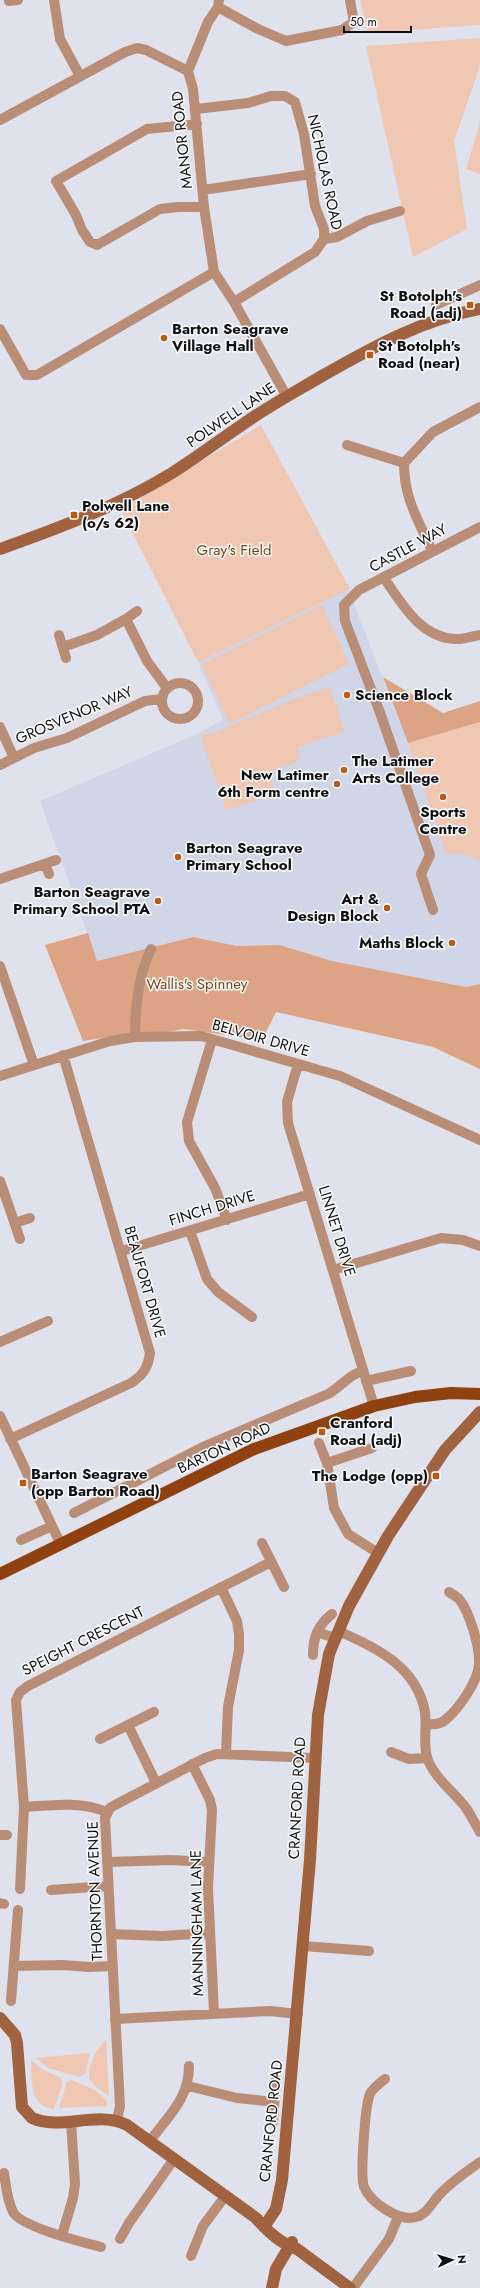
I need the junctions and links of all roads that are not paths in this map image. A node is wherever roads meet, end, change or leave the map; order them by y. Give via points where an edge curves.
1 (54, 0) edge
2 (350, 0) edge
3 (218, 4) edge
4 (188, 71) junction
5 (80, 76) junction
6 (196, 109) junction
7 (0, 120) edge
8 (197, 124) junction
9 (311, 174) junction
10 (203, 190) junction
11 (204, 207) junction
12 (400, 211) dead end
13 (324, 239) junction
14 (214, 272) junction
15 (480, 285) edge
16 (234, 302) junction
17 (436, 305) dead end
18 (480, 309) edge
19 (0, 329) edge
20 (286, 397) junction
21 (480, 407) edge
22 (347, 445) dead end
23 (404, 463) junction
24 (480, 527) edge
25 (0, 549) edge
26 (432, 551) junction
27 (384, 578) junction
28 (137, 611) dead end
29 (126, 619) junction
30 (59, 635) dead end
31 (480, 635) edge
32 (62, 646) junction
33 (66, 658) dead end
34 (167, 688) junction
35 (161, 699) junction
36 (0, 727) edge
37 (14, 758) junction
38 (0, 765) edge
39 (56, 860) dead end
40 (0, 879) edge
41 (433, 910) dead end
42 (151, 949) dead end
43 (0, 966) edge
44 (135, 1037) junction
45 (212, 1040) junction
46 (63, 1055) junction
47 (298, 1064) junction
48 (34, 1065) junction
49 (0, 1076) edge
50 (480, 1140) edge
51 (0, 1180) edge
52 (310, 1194) junction
53 (30, 1218) dead end
54 (227, 1220) junction
55 (15, 1223) junction
56 (190, 1231) junction
57 (20, 1239) dead end
58 (480, 1246) edge
59 (122, 1251) junction
60 (333, 1270) junction
61 (252, 1317) dead end
62 (48, 1321) dead end
63 (0, 1342) edge
64 (363, 1371) junction
65 (411, 1371) dead end
66 (366, 1381) junction
67 (480, 1386) edge
68 (451, 1393) junction
69 (480, 1394) edge
70 (374, 1406) junction
71 (480, 1412) edge
72 (0, 1416) edge
73 (10, 1438) junction
74 (319, 1443) dead end
75 (372, 1448) dead end
76 (326, 1464) junction
77 (74, 1513) dead end
78 (52, 1526) junction
79 (22, 1540) dead end
80 (262, 1543) dead end
81 (61, 1545) junction
82 (378, 1554) junction
83 (272, 1562) junction
84 (0, 1574) edge
85 (221, 1587) junction
86 (284, 1587) dead end
87 (449, 1592) dead end
88 (332, 1614) dead end
89 (317, 1632) junction
90 (336, 1634) junction
91 (313, 1655) dead end
92 (154, 1712) dead end
93 (128, 1725) junction
94 (426, 1725) junction
95 (100, 1739) dead end
96 (391, 1752) dead end
97 (226, 1754) junction
98 (315, 1758) junction
99 (427, 1758) junction
100 (192, 1764) junction
101 (156, 1783) junction
102 (24, 1807) junction
103 (107, 1812) junction
104 (480, 1832) edge
105 (107, 1862) junction
106 (208, 1862) junction
107 (108, 1886) junction
108 (20, 1889) dead end
109 (51, 1890) dead end
110 (18, 1910) dead end
111 (210, 1933) junction
112 (111, 1934) junction
113 (303, 1946) junction
114 (369, 1951) dead end
115 (14, 1966) junction
116 (113, 1966) junction
117 (11, 2001) dead end
118 (214, 2013) junction
119 (298, 2014) junction
120 (0, 2018) edge
121 (115, 2019) junction
122 (188, 2066) dead end
123 (276, 2080) dead end
124 (385, 2080) dead end
125 (188, 2086) junction
126 (274, 2102) junction
127 (118, 2120) junction
128 (71, 2121) junction
129 (273, 2122) dead end
130 (150, 2140) junction
131 (174, 2158) junction
132 (480, 2162) edge
133 (4, 2173) dead end
134 (226, 2195) junction
135 (398, 2217) junction
136 (262, 2222) junction
137 (62, 2235) junction
138 (120, 2239) dead end
139 (293, 2246) junction
140 (100, 2247) dead end
141 (191, 2256) dead end
142 (272, 2288) edge
143 (351, 2288) edge

1 - 5 street via 60,39
2 - 3 street via 354,22 342,30 286,41 258,29
3 - 4 street
4 - 5 street, MANOR ROAD via 137,48
4 - 6 street, MANOR ROAD
5 - 7 street, MANOR ROAD
6 - 8 street, MANOR ROAD
6 - 9 street, NICHOLAS ROAD via 248,103 271,96 285,96 295,102
8 - 10 street, MANOR ROAD
8 - 11 street via 147,129 56,181 82,230 90,242 97,245 160,209 178,206
9 - 10 street
9 - 13 street, NICHOLAS ROAD via 315,206 324,229
10 - 11 street, MANOR ROAD
11 - 14 street, MANOR ROAD
12 - 13 street via 367,221 337,237
13 - 16 street, NICHOLAS ROAD via 315,252
14 - 16 street, MANOR ROAD
14 - 19 street via 37,376 26,374
15 - 17 street
16 - 20 street, MANOR ROAD
18 - 20 street, POLWELL LANE via 415,327 377,345
20 - 25 street, POLWELL LANE via 241,425 205,452 137,493 93,514
21 - 23 street via 433,432
22 - 23 street
23 - 26 street via 404,480 409,504
24 - 26 street, CASTLE WAY
26 - 27 street, CASTLE WAY
27 - 31 street via 421,626 438,635 456,640
27 - 41 street, CASTLE WAY via 352,596 344,605 345,621 430,855 421,874
28 - 29 street
29 - 32 street via 97,635
29 - 34 street via 147,661
30 - 32 street
32 - 33 street
34 - 35 street
34 - 35 street via 177,683 192,688 197,696 195,710 187,717 175,718 165,711
35 - 37 street, GROSVENOR WAY via 145,701 67,738 34,748
36 - 37 street
37 - 38 street, GROSVENOR WAY
39 - 40 street via 47,869
42 - 44 street via 143,966 135,1012
43 - 48 street
44 - 45 street, BELVOIR DRIVE via 201,1036
44 - 46 street, BELVOIR DRIVE via 110,1041
45 - 47 street, BELVOIR DRIVE
45 - 54 street via 187,1122 189,1141 216,1188
46 - 48 street, BELVOIR DRIVE
46 - 59 street, BEAUFORT DRIVE
47 - 50 street, BELVOIR DRIVE via 340,1076
47 - 52 street, LINNET DRIVE via 289,1090 286,1113
48 - 49 street, BELVOIR DRIVE
51 - 55 street
52 - 54 street, FINCH DRIVE
52 - 60 street, LINNET DRIVE
53 - 55 street
54 - 56 street, FINCH DRIVE
55 - 57 street
56 - 59 street, FINCH DRIVE
56 - 61 street via 206,1279 218,1292
58 - 60 street via 452,1238 441,1238
59 - 73 street, BEAUFORT DRIVE via 150,1353 148,1367 130,1384
60 - 64 street, LINNET DRIVE
62 - 63 street
64 - 66 street, LINNET DRIVE
64 - 77 street, BARTON ROAD via 352,1374 336,1390 328,1394 205,1446
65 - 66 street
66 - 70 street, LINNET DRIVE
67 - 68 main road, BARTON ROAD via 459,1389
68 - 69 main road, BARTON ROAD
68 - 70 main road, BARTON ROAD via 415,1397
70 - 81 main road, BARTON ROAD via 254,1449
71 - 82 street, CRANFORD ROAD via 445,1450
72 - 73 street
73 - 78 street
74 - 76 street
75 - 76 street
76 - 82 street via 334,1508 348,1534
78 - 79 street
78 - 81 street
80 - 83 street
81 - 84 main road, BARTON ROAD
82 - 90 street, CRANFORD ROAD
83 - 85 street, SPEIGHT CRESCENT
83 - 86 street
85 - 97 street via 237,1621 239,1634 239,1650 228,1707
85 - 102 street, SPEIGHT CRESCENT via 20,1692 16,1700
87 - 94 street via 459,1599 467,1614 478,1649 479,1666 466,1696 443,1721
88 - 89 street via 320,1624
89 - 90 street
89 - 91 street via 313,1642
90 - 94 street via 379,1650 408,1674 418,1691
90 - 98 street, CRANFORD ROAD via 325,1672
92 - 93 street
93 - 95 street
93 - 101 street
94 - 99 street
96 - 99 street via 409,1759
97 - 98 street, THORNTON AVENUE
97 - 100 street, THORNTON AVENUE via 205,1758
98 - 113 street, CRANFORD ROAD
99 - 104 street via 432,1768 466,1808
100 - 101 street, THORNTON AVENUE
100 - 106 street, MANNINGHAM LANE via 210,1800 212,1810
101 - 103 street, THORNTON AVENUE
102 - 103 street via 79,1805
102 - 108 street, SPEIGHT CRESCENT
103 - 105 street, THORNTON AVENUE
105 - 106 street
105 - 107 street, THORNTON AVENUE
106 - 111 street, MANNINGHAM LANE
107 - 109 street
107 - 112 street, THORNTON AVENUE
110 - 115 street
111 - 112 street via 162,1936
111 - 118 street, MANNINGHAM LANE
112 - 116 street, THORNTON AVENUE
113 - 114 street
113 - 119 street, CRANFORD ROAD
115 - 116 street
115 - 117 street
116 - 121 street, THORNTON AVENUE
118 - 119 street via 270,2011
118 - 121 street
119 - 136 street, CRANFORD ROAD via 280,2197
120 - 128 street via 15,2035 20,2094 22,2107 26,2113 41,2121
121 - 127 street, THORNTON AVENUE via 120,2106
122 - 125 street
123 - 126 street
124 - 135 street via 374,2088 368,2102 362,2181 368,2194
125 - 126 street via 236,2098
125 - 130 street via 180,2101
126 - 129 street
127 - 128 street
127 - 130 street
128 - 137 street via 75,2184
130 - 131 street
131 - 134 street
131 - 138 street
132 - 135 street via 441,2193 424,2214 408,2218
133 - 137 street via 7,2194 14,2213 30,2225
134 - 136 street
134 - 141 street via 203,2226
135 - 143 street via 389,2239
136 - 139 street
137 - 140 street
139 - 142 street via 276,2269
139 - 143 street

